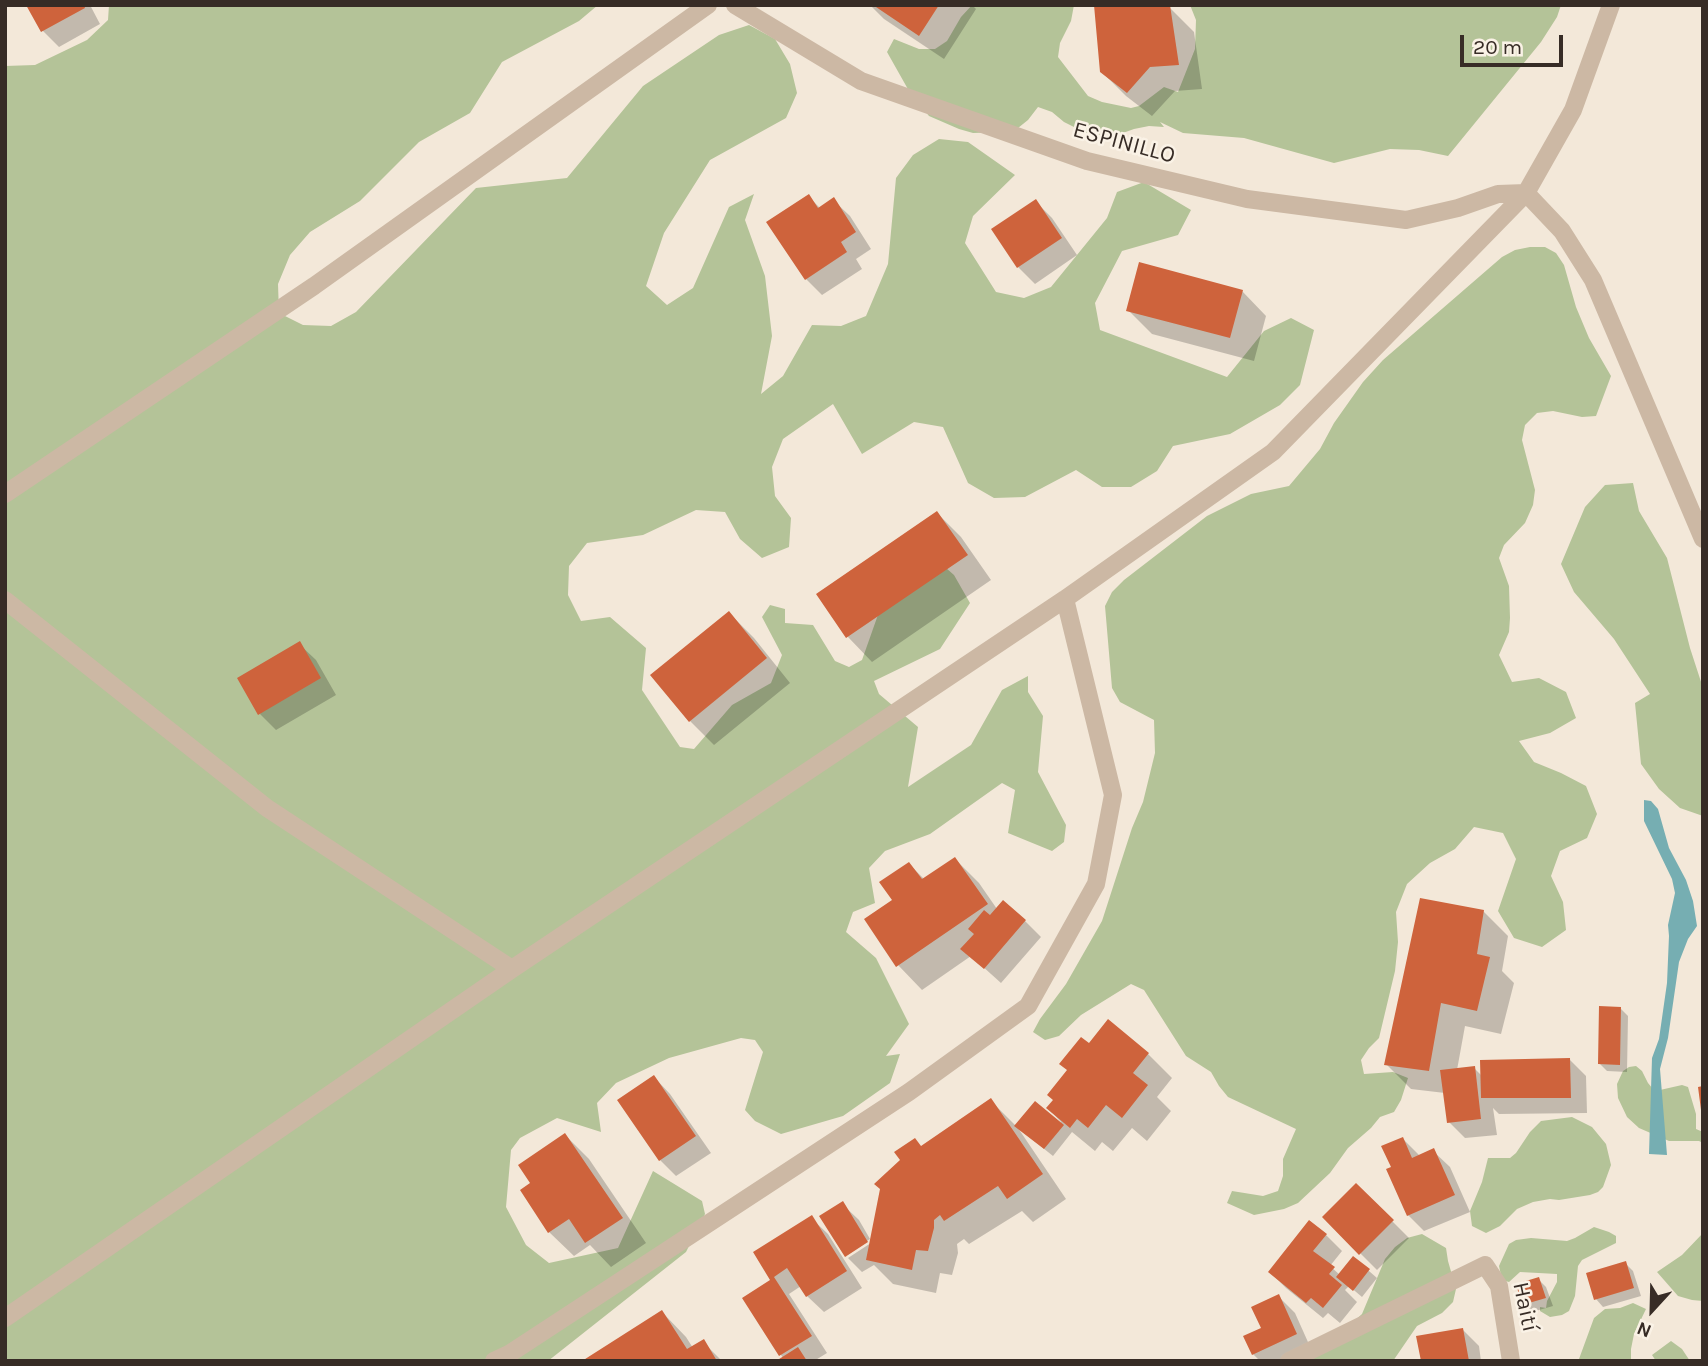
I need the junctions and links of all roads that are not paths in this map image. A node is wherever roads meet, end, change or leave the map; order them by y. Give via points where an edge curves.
1 (708, 5) edge
2 (735, 5) edge
3 (1611, 5) edge
4 (1526, 193) junction
5 (5, 494) edge
6 (1703, 539) edge
7 (1065, 599) junction
8 (5, 600) edge
9 (512, 969) junction
10 (5, 1318) edge
11 (494, 1361) edge
12 (1289, 1361) edge
13 (1511, 1361) edge

1 - 5 street via 314,286
2 - 4 street, ESPINILLO via 861,81 1087,161 1247,200 1406,220 1498,194
3 - 4 street via 1573,110
4 - 6 street via 1562,231 1593,280
4 - 7 street via 1273,452
7 - 9 street
7 - 11 street via 1113,795 1096,884 1028,1006 909,1092
8 - 9 street via 267,808
9 - 10 street
12 - 13 street, Haití via 1485,1265 1499,1286

